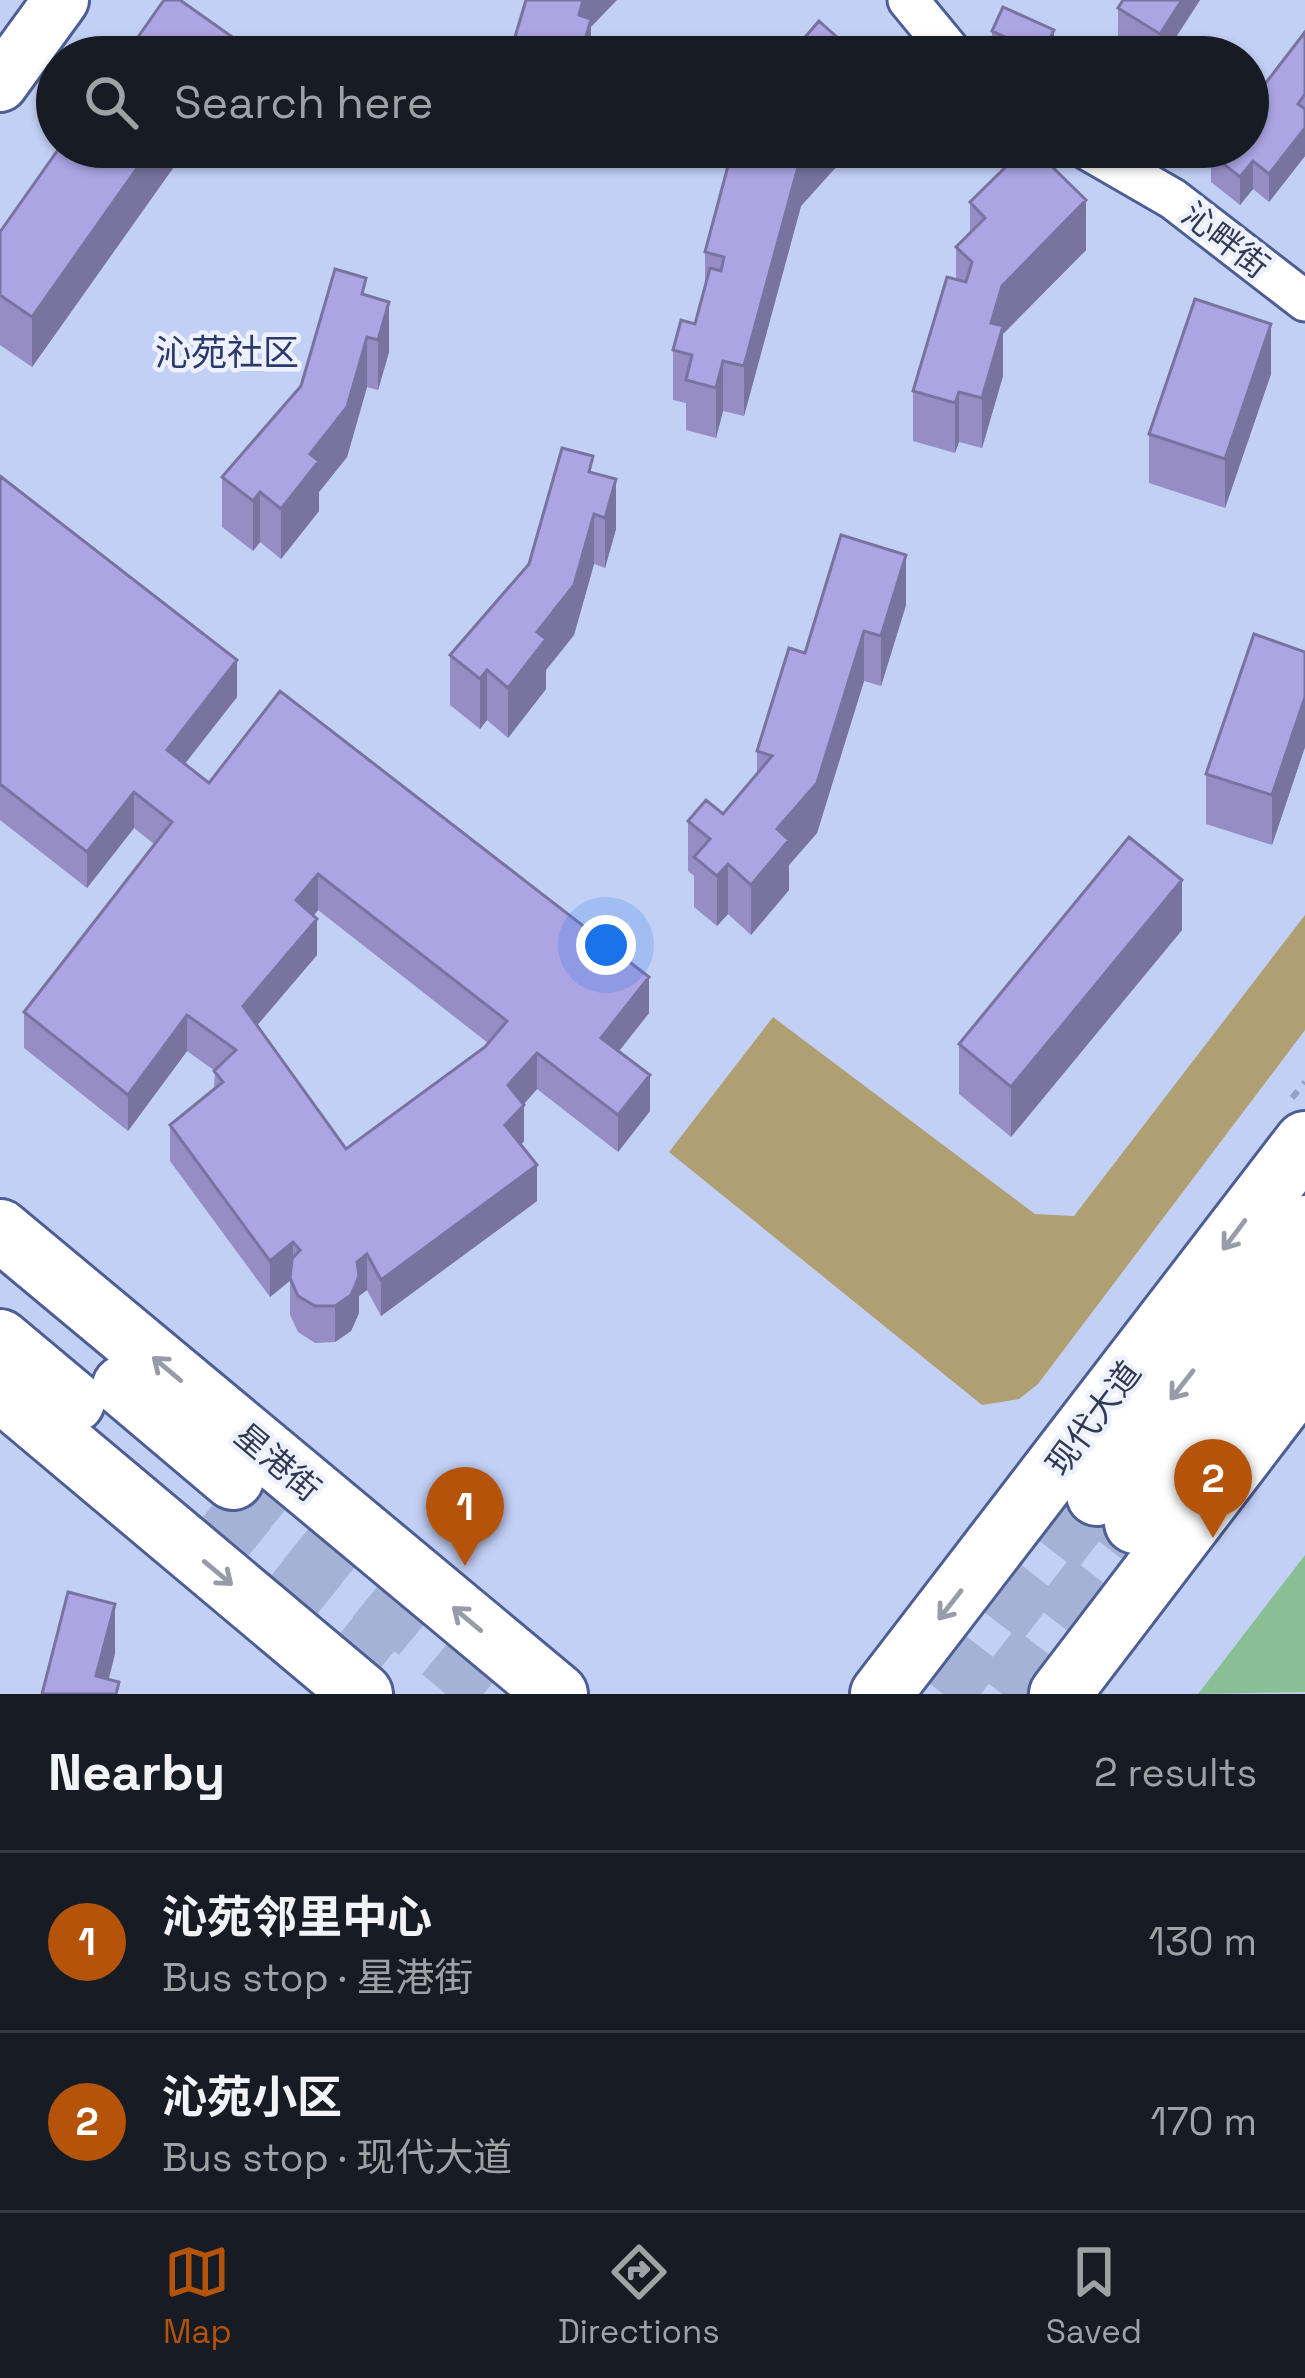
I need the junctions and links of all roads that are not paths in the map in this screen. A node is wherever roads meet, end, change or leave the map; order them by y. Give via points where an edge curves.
1 (61, 0) edge
2 (908, 0) edge
3 (938, 36) edge
4 (0, 84) edge
5 (1119, 168) edge
6 (1305, 301) edge
7 (1305, 1142) edge
8 (1305, 1226) edge
9 (0, 1229) edge
10 (0, 1280) edge
11 (1305, 1303) edge
12 (0, 1340) edge
13 (1305, 1373) edge
14 (0, 1390) edge
15 (362, 1694) edge
16 (557, 1694) edge
17 (881, 1694) edge
18 (1060, 1694) edge

1 - 4 main road
2 - 3 street
5 - 6 street, 沁畔街 via 1173,199
7 -> 17 main road, 现代大道
8 -> 11 main road, 现代大道 via 1116,1509
16 -> 9 main road, 星港街
10 - 12 main road, 星港街 via 219,1496
13 - 18 main road
14 -> 15 main road

